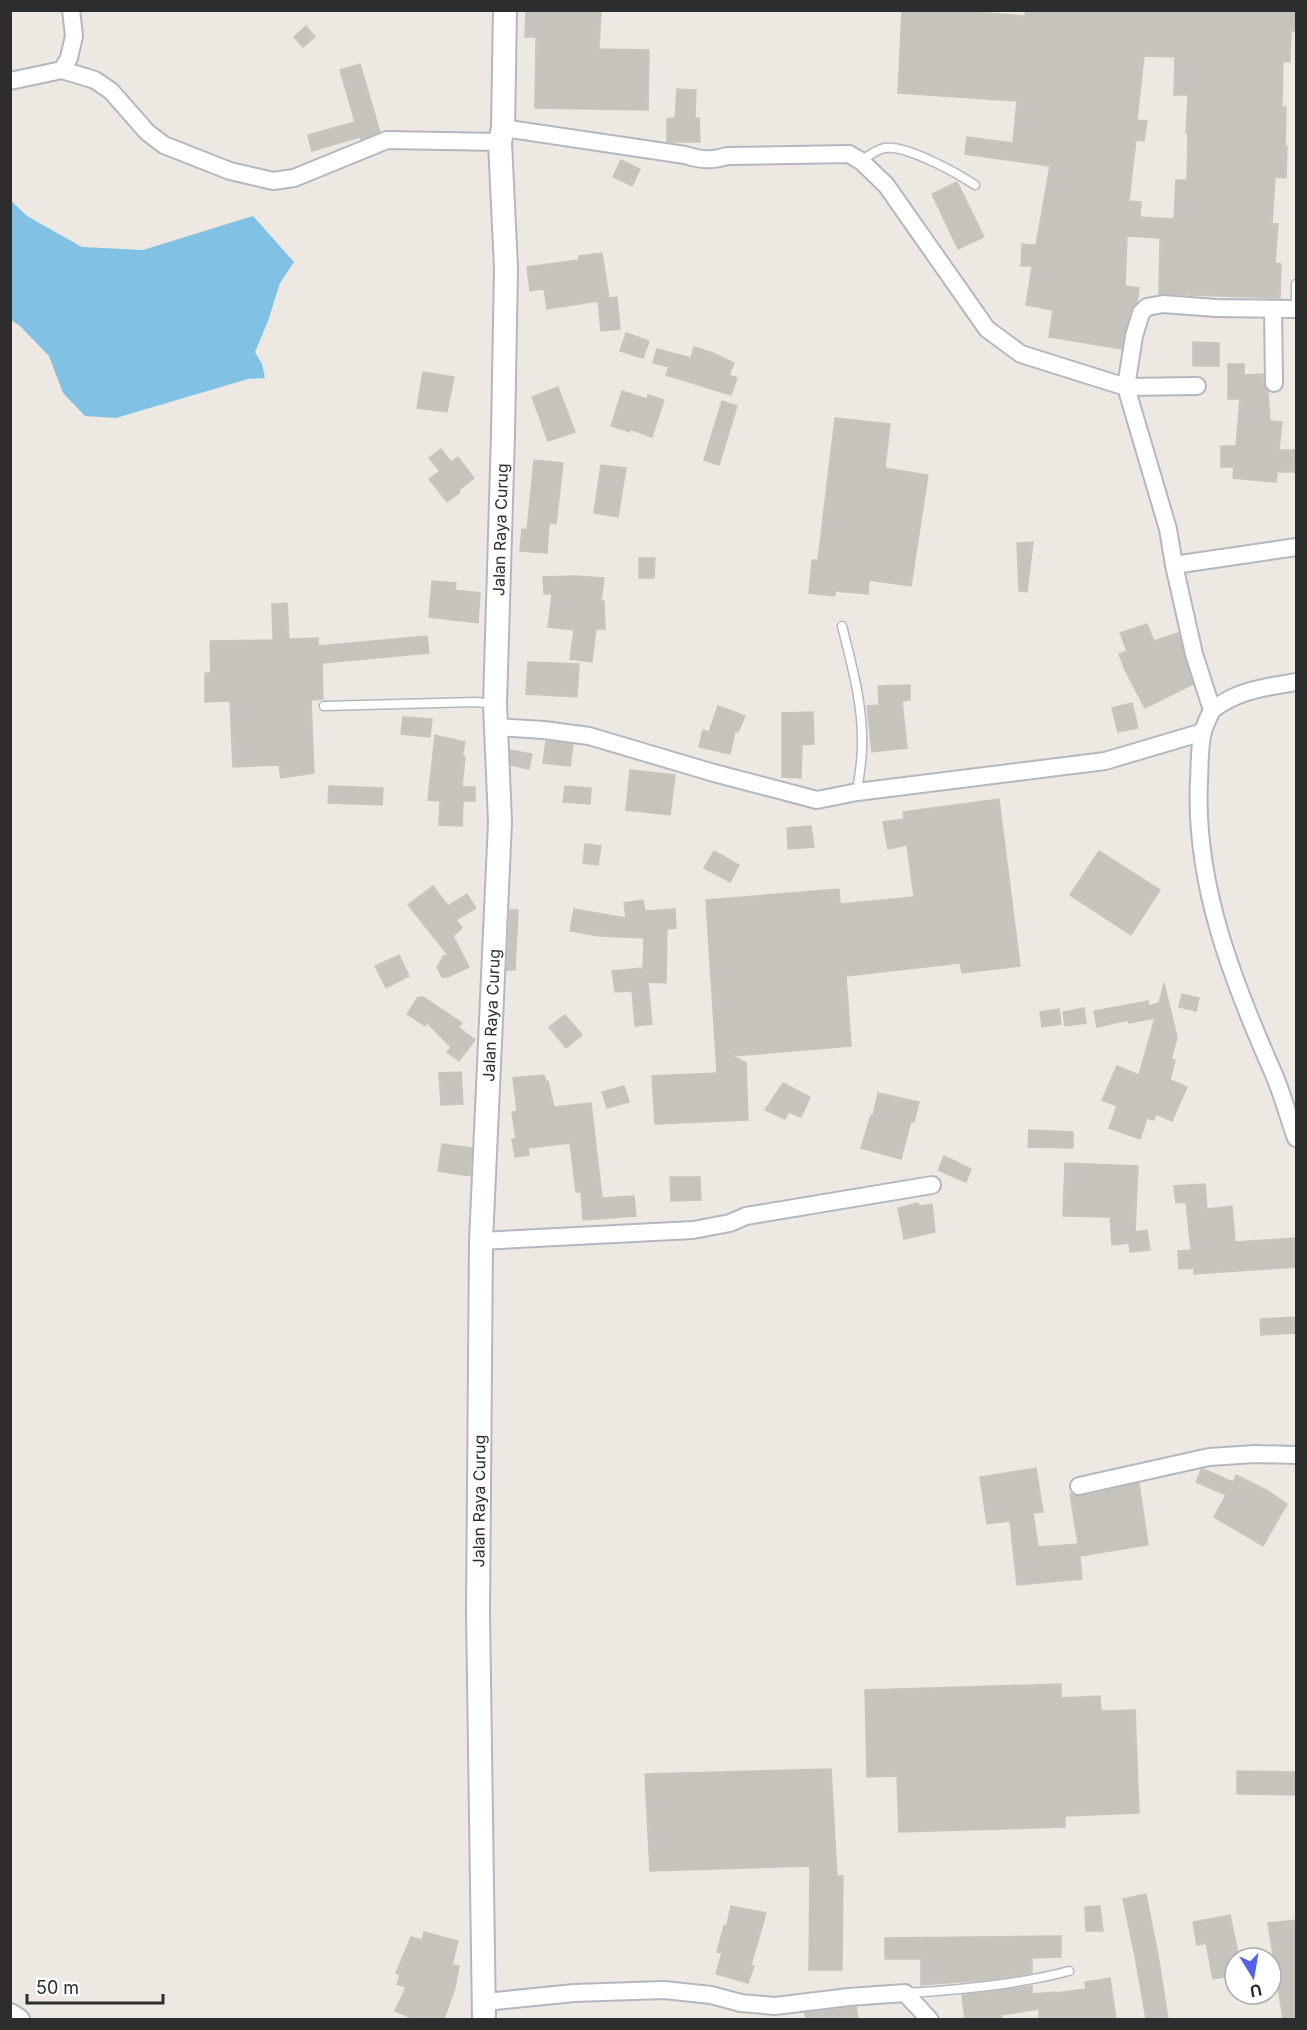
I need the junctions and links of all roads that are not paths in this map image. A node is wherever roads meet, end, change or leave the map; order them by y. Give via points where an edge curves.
1 (71, 10) edge
2 (505, 10) edge
3 (62, 70) junction
4 (10, 81) edge
5 (501, 135) junction
6 (861, 161) junction
7 (975, 185) dead end
8 (1296, 284) edge
9 (1273, 309) junction
10 (1296, 309) edge
11 (1274, 383) dead end
12 (1197, 386) dead end
13 (1126, 387) junction
14 (1296, 547) edge
15 (1174, 565) junction
16 (842, 626) dead end
17 (1296, 682) edge
18 (495, 704) junction
19 (324, 706) dead end
20 (1212, 710) junction
21 (496, 727) junction
22 (1203, 732) junction
23 (857, 792) junction
24 (1296, 1138) edge
25 (932, 1185) dead end
26 (482, 1240) junction
27 (1296, 1455) edge
28 (1079, 1486) dead end
29 (1069, 1971) dead end
30 (905, 1993) junction
31 (484, 2011) edge
32 (10, 2015) edge
33 (18, 2019) edge
34 (930, 2019) edge

1 - 3 street via 74,36
2 - 5 street, Jalan Raya Curug
3 - 4 street
3 - 5 street via 95,80 111,91 147,132 164,145 230,171 273,181 294,178 387,141
5 - 6 street via 685,155 702,161 727,156 849,154
5 - 18 street, Jalan Raya Curug via 506,268
6 - 7 lane via 878,150 891,148 950,169
6 - 13 street via 886,185 987,329 1021,354
8 - 10 lane
9 - 10 street
9 - 11 street
9 - 13 street via 1163,303 1147,307 1141,313 1134,336
12 - 13 street
13 - 15 street via 1168,529
14 - 15 street
15 - 20 street via 1194,654
16 - 23 lane via 860,708 862,746
17 - 20 street via 1243,692
18 - 19 lane
18 - 21 street, Jalan Raya Curug
20 - 22 street
21 - 23 street via 589,736 817,800
21 - 26 street, Jalan Raya Curug via 500,822
22 - 23 street via 1105,761
22 - 24 street via 1198,810 1219,935
25 - 26 street via 746,1216 693,1230
26 - 31 street, Jalan Raya Curug via 478,1612
27 - 28 street via 1209,1456
29 - 30 lane via 1039,1979
30 - 31 street via 775,2006 664,1990 574,1993
30 - 34 street
32 - 33 street

